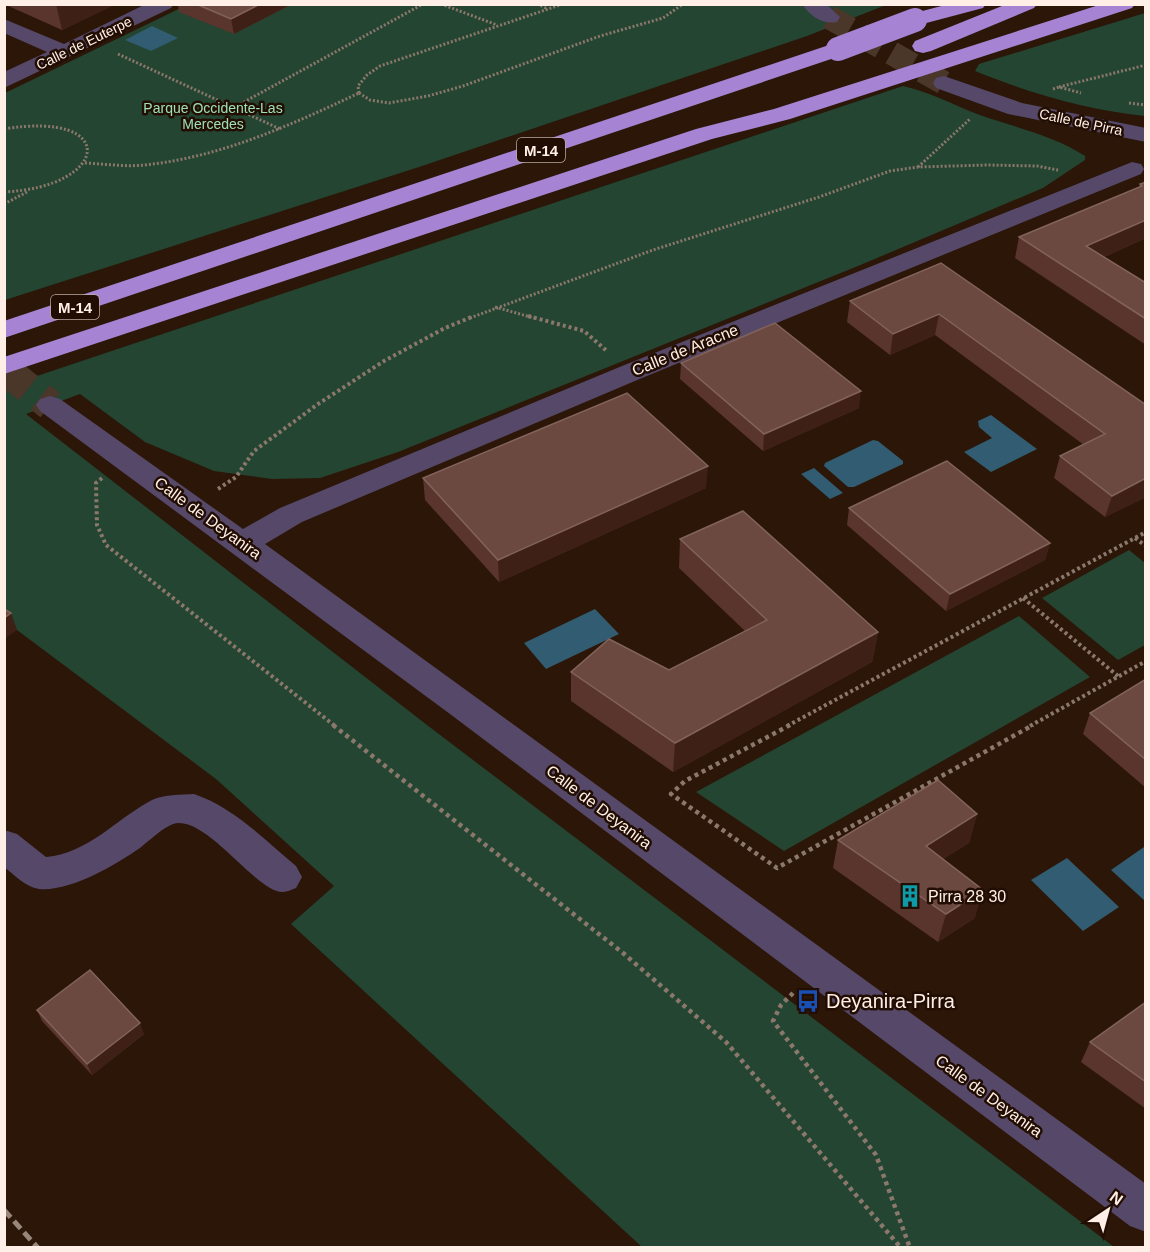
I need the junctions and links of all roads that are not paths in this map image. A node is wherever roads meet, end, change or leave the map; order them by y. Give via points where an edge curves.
1 (164, 4) edge
2 (812, 4) edge
3 (949, 4) edge
4 (976, 4) edge
5 (1027, 4) edge
6 (1125, 4) edge
7 (830, 17) tunnel mouth
8 (915, 20) junction
9 (4, 25) edge
10 (65, 52) junction
11 (4, 81) edge
12 (944, 83) tunnel mouth
13 (1016, 109) junction
14 (704, 134) junction
15 (1145, 135) edge
16 (1133, 166) edge
17 (146, 283) junction
18 (4, 323) edge
19 (4, 330) edge
20 (4, 366) edge
21 (50, 405) tunnel mouth
22 (243, 543) junction
23 (4, 845) edge
24 (283, 877) dead end
25 (1146, 1211) edge

1 - 10 street, Calle de Euterpe
2 - 7 street
3 - 8 highway
4 - 8 highway, M-14
5 - 14 highway, M-14 via 771,102
6 - 14 highway via 782,114
8 - 17 highway, M-14, bridge
9 - 10 street
10 - 11 street, Calle de Euterpe
12 - 13 street, Calle de Pirra
13 - 15 street, Calle de Pirra
13 - 16 street, Calle de Pirra via 1083,137
14 - 20 highway, M-14
15 - 16 street via 1124,142 1120,149
16 - 22 street, Calle de Aracne via 291,514
17 - 18 highway
17 - 19 highway, M-14
21 - 22 street, Calle de Deyanira
22 - 25 street, Calle de Deyanira
23 - 24 street via 39,873 61,871 114,847 166,810 194,809 222,826

